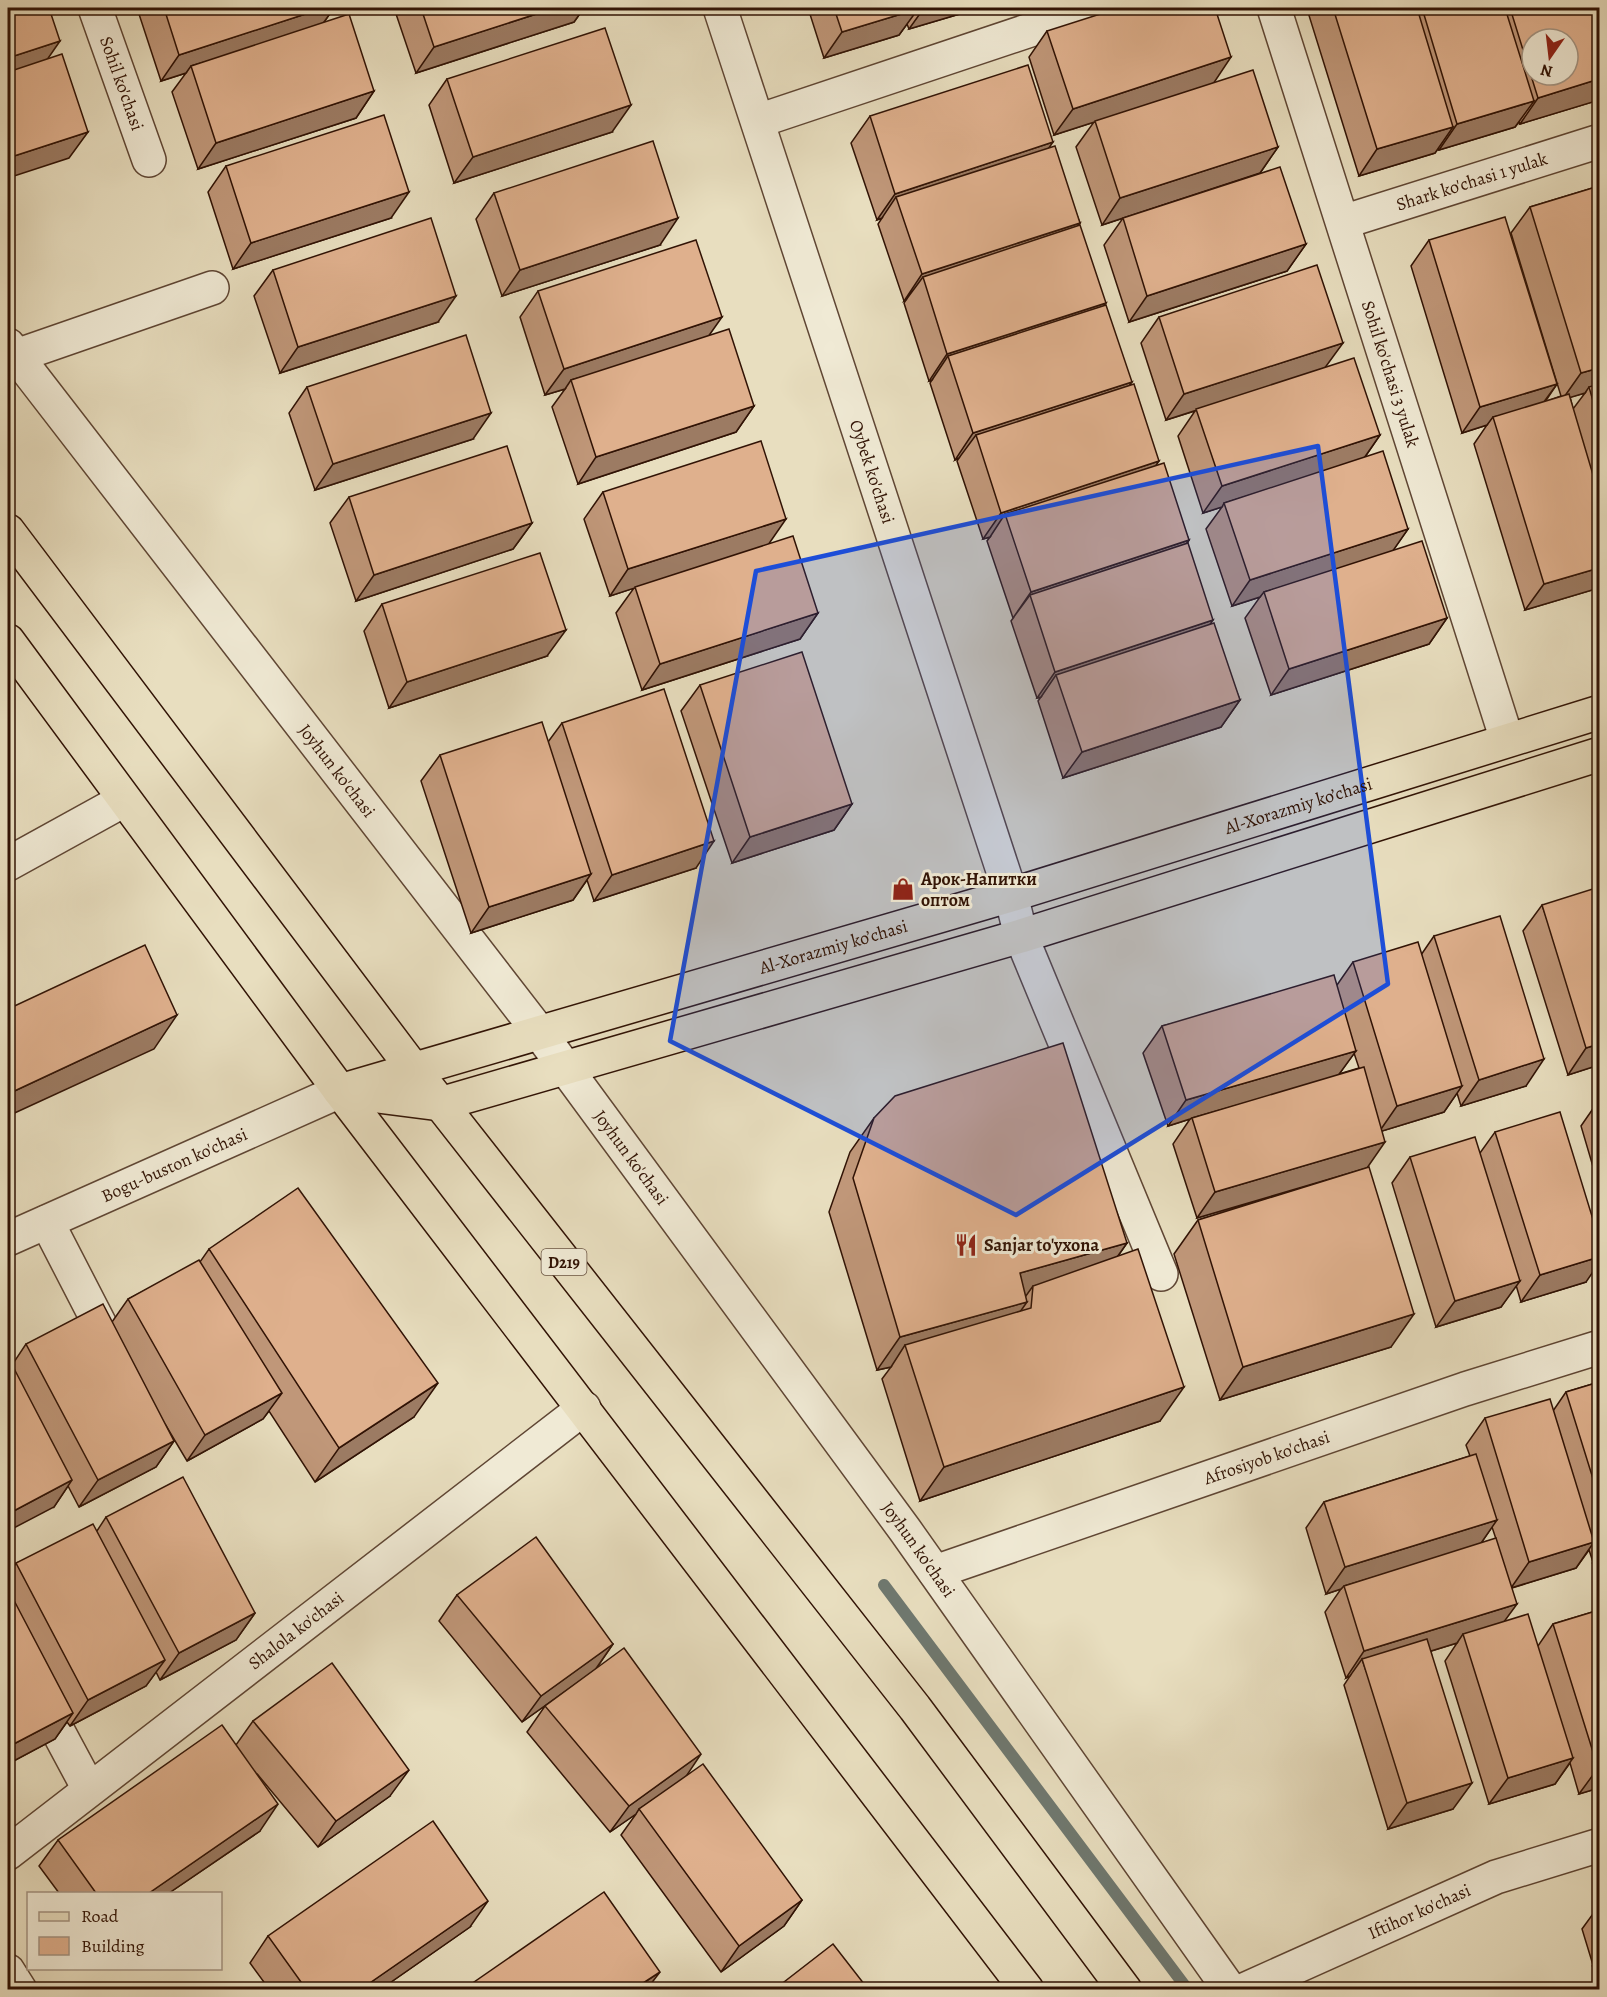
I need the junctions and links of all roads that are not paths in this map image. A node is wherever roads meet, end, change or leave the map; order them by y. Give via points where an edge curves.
1 (95, 8) edge
2 (720, 8) edge
3 (1096, 8) edge
4 (1274, 8) edge
5 (758, 121) junction
6 (1599, 141) edge
7 (149, 160) dead end
8 (1342, 222) junction
9 (212, 288) dead end
10 (12, 351) edge
11 (8, 531) edge
12 (8, 641) edge
13 (1599, 712) edge
14 (1507, 740) junction
15 (1599, 754) edge
16 (124, 800) junction
17 (8, 864) edge
18 (1011, 895) junction
19 (1022, 936) junction
20 (539, 1032) junction
21 (564, 1067) junction
22 (414, 1070) junction
23 (340, 1091) junction
24 (440, 1104) junction
25 (47, 1222) junction
26 (8, 1239) edge
27 (1161, 1274) dead end
28 (1599, 1347) edge
29 (126, 1374) edge
30 (584, 1408) junction
31 (935, 1572) junction
32 (8, 1638) edge
33 (89, 1789) junction
34 (1599, 1845) edge
35 (8, 1853) edge
36 (8, 1971) edge
37 (20, 1989) edge
38 (1027, 1989) edge
39 (1125, 1989) edge
40 (1230, 1989) edge
41 (1244, 1989) edge

1 - 7 street, Sohil ko'chasi
2 - 5 street, Oybek ko'chasi
3 - 5 street
4 - 8 street, Sohil ko'chasi 3 yulak
5 - 18 street, Oybek ko'chasi
6 - 8 street, Shark ko'chasi 1 yulak
8 - 14 street, Sohil ko'chasi 3 yulak
9 - 10 street
10 - 20 street, Joyhun ko'chasi
11 - 22 main road, D219
12 - 16 main road
13 - 14 main road, Al-Xorazmiy ko’chasi
14 - 18 main road, Al-Xorazmiy ko’chasi
15 - 19 main road
16 - 17 street
16 - 23 main road
18 - 19 street, Oybek ko'chasi
18 - 20 main road, Al-Xorazmiy ko’chasi
19 - 21 main road
19 - 27 street, Oybek ko'chasi
20 - 21 street, Joyhun ko'chasi
20 - 22 main road, Al-Xorazmiy ko’chasi
21 - 24 main road
21 - 31 street, Joyhun ko'chasi
22 - 23 main road, Al-Xorazmiy ko’chasi
22 - 24 main road, D219
23 - 24 main road
23 - 25 street, Bogu-buston ko'chasi
23 - 30 main road
24 - 39 main road, D219 via 915,1708
25 - 26 street, Bogu-buston ko'chasi
25 - 29 street
28 - 31 street, Afrosiyob ko'chasi via 1465,1389
30 - 33 street, Shalola ko'chasi
30 - 38 main road
31 - 40 street, Joyhun ko'chasi
32 - 33 street
33 - 35 street, Shalola ko'chasi
34 - 41 street, Iftihor ko'chasi via 1496,1877
36 - 37 street

